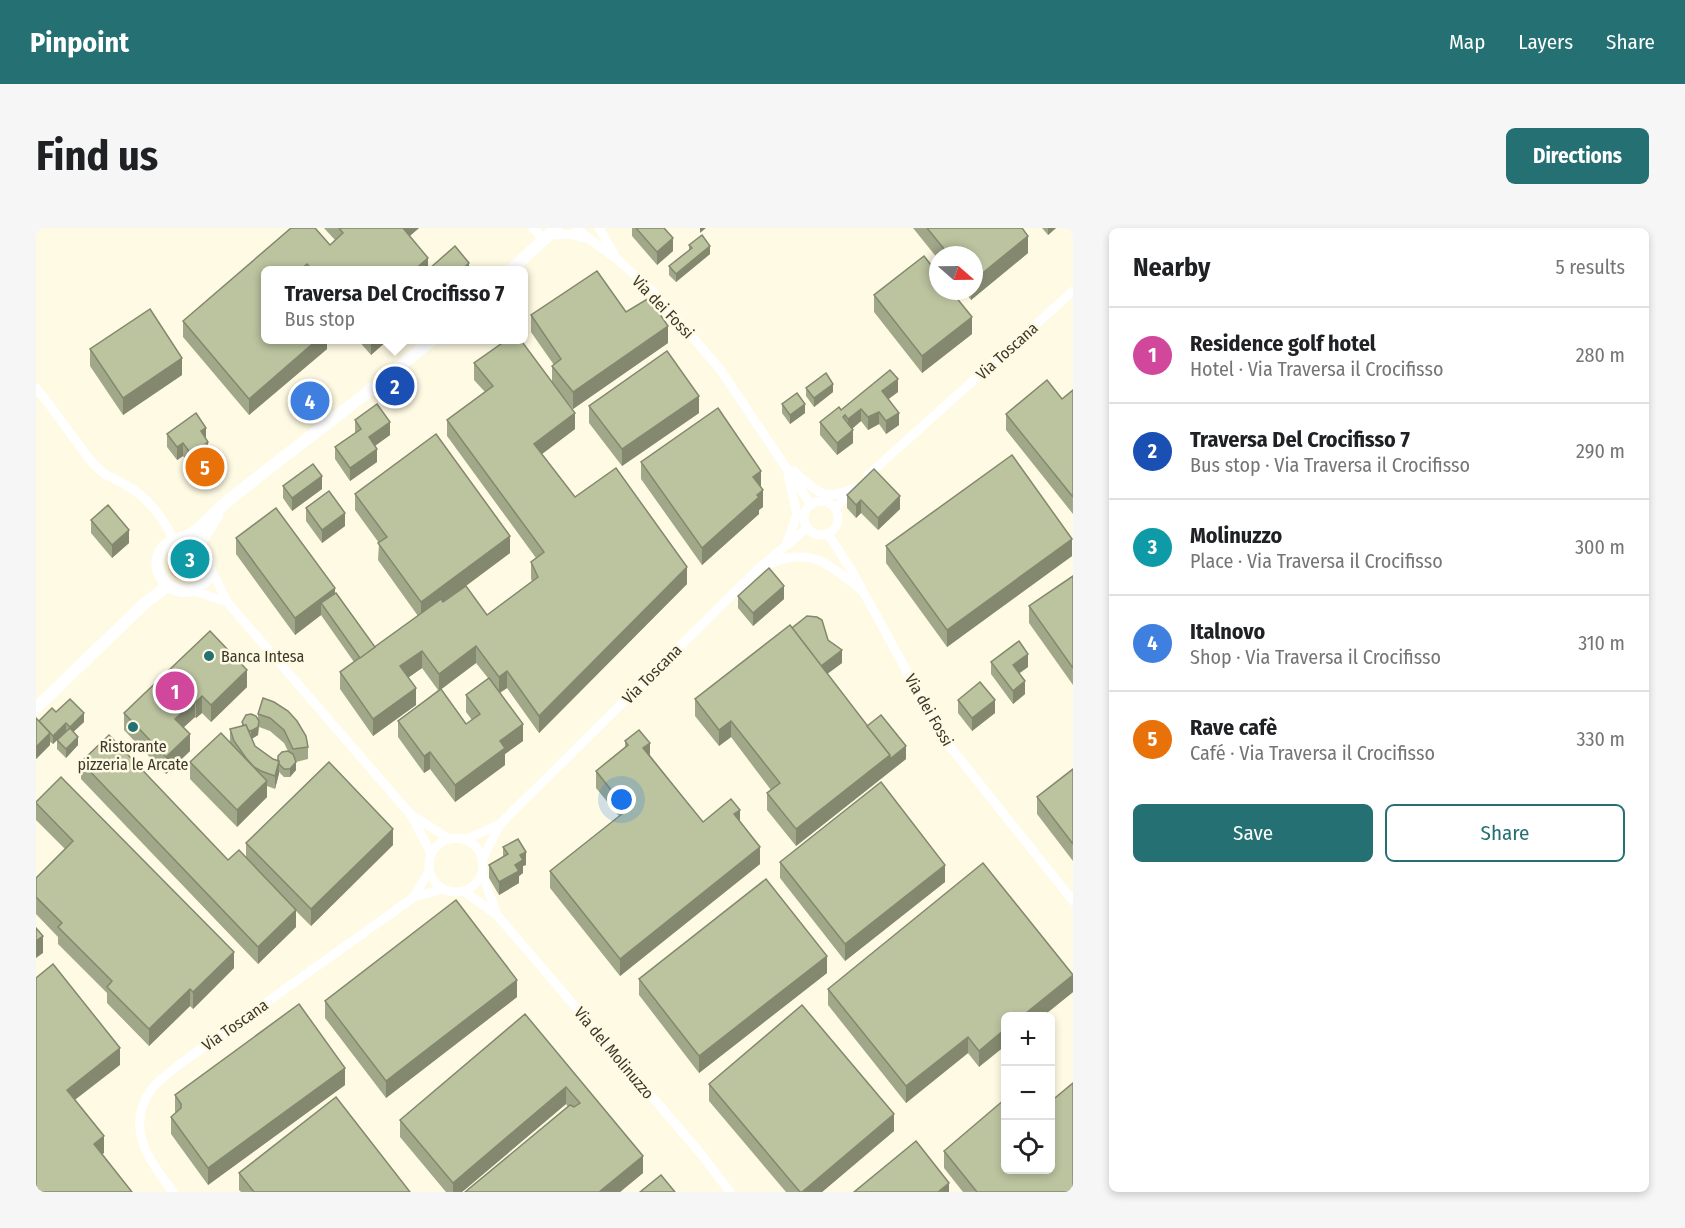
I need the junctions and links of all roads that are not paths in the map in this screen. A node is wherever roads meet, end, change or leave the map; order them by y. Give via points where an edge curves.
1 (533, 228) edge
2 (577, 228) edge
3 (599, 228) edge
4 (549, 234) edge
5 (588, 238) junction
6 (617, 259) junction
7 (515, 266) edge
8 (1073, 291) edge
9 (426, 344) edge
10 (36, 388) edge
11 (785, 464) junction
12 (858, 484) junction
13 (225, 504) junction
14 (811, 505) junction
15 (835, 508) junction
16 (807, 528) junction
17 (828, 534) junction
18 (178, 539) junction
19 (200, 543) junction
20 (786, 545) junction
21 (210, 567) junction
22 (758, 569) junction
23 (158, 572) junction
24 (168, 586) junction
25 (192, 590) junction
26 (863, 592) junction
27 (227, 602) junction
28 (145, 603) junction
29 (36, 708) edge
30 (411, 815) junction
31 (500, 824) junction
32 (448, 838) junction
33 (467, 840) junction
34 (431, 853) junction
35 (483, 858) junction
36 (429, 871) junction
37 (482, 873) junction
38 (443, 889) junction
39 (464, 891) junction
40 (414, 897) junction
41 (1073, 901) edge
42 (497, 915) junction
43 (173, 1192) edge
44 (730, 1192) edge

1 - 4 street
2 - 5 street, Via dei Fossi
3 - 6 street, Via dei Fossi
4 - 5 street, Via dei Fossi
4 - 7 street
5 - 6 street, Via dei Fossi
6 - 11 street, Via dei Fossi via 651,290 720,369
8 - 12 street, Via Toscana
9 - 13 street
10 - 18 street via 92,462 107,477 139,493
11 - 12 street via 818,494 844,492
11 - 14 street, Via dei Fossi
11 - 20 street via 797,515
12 - 15 street, Via Toscana
13 - 18 street via 193,533
13 - 19 street
14 - 15 street via 826,502
14 - 16 street via 804,518
15 - 17 street via 837,522
16 - 17 street via 814,534
16 - 20 street, Via Toscana
17 - 26 street, Via dei Fossi
18 - 19 street
18 - 23 street via 160,552
19 - 21 street
20 - 22 street, Via Toscana
21 - 25 street via 204,581
21 - 27 street
22 - 26 street via 784,557 821,560
22 - 31 street, Via Toscana
23 - 24 street
23 - 28 street
24 - 25 street
24 - 28 street
25 - 27 street
26 - 41 street, Via dei Fossi via 944,739
27 - 30 street
28 - 29 street
30 - 32 street
30 - 34 street
31 - 33 street, Via Toscana
31 - 35 street, Via Toscana
32 - 33 street
32 - 34 street
33 - 35 street
34 - 36 street
35 - 37 street
36 - 38 street
36 - 40 street, Via Toscana
37 - 39 street
37 - 42 street, Via del Molinuzzo
38 - 39 street
38 - 40 street, Via Toscana
39 - 42 street, Via del Molinuzzo
40 - 43 street, Via Toscana via 180,1064 153,1088 142,1104 142,1142 150,1162
42 - 44 street, Via del Molinuzzo

